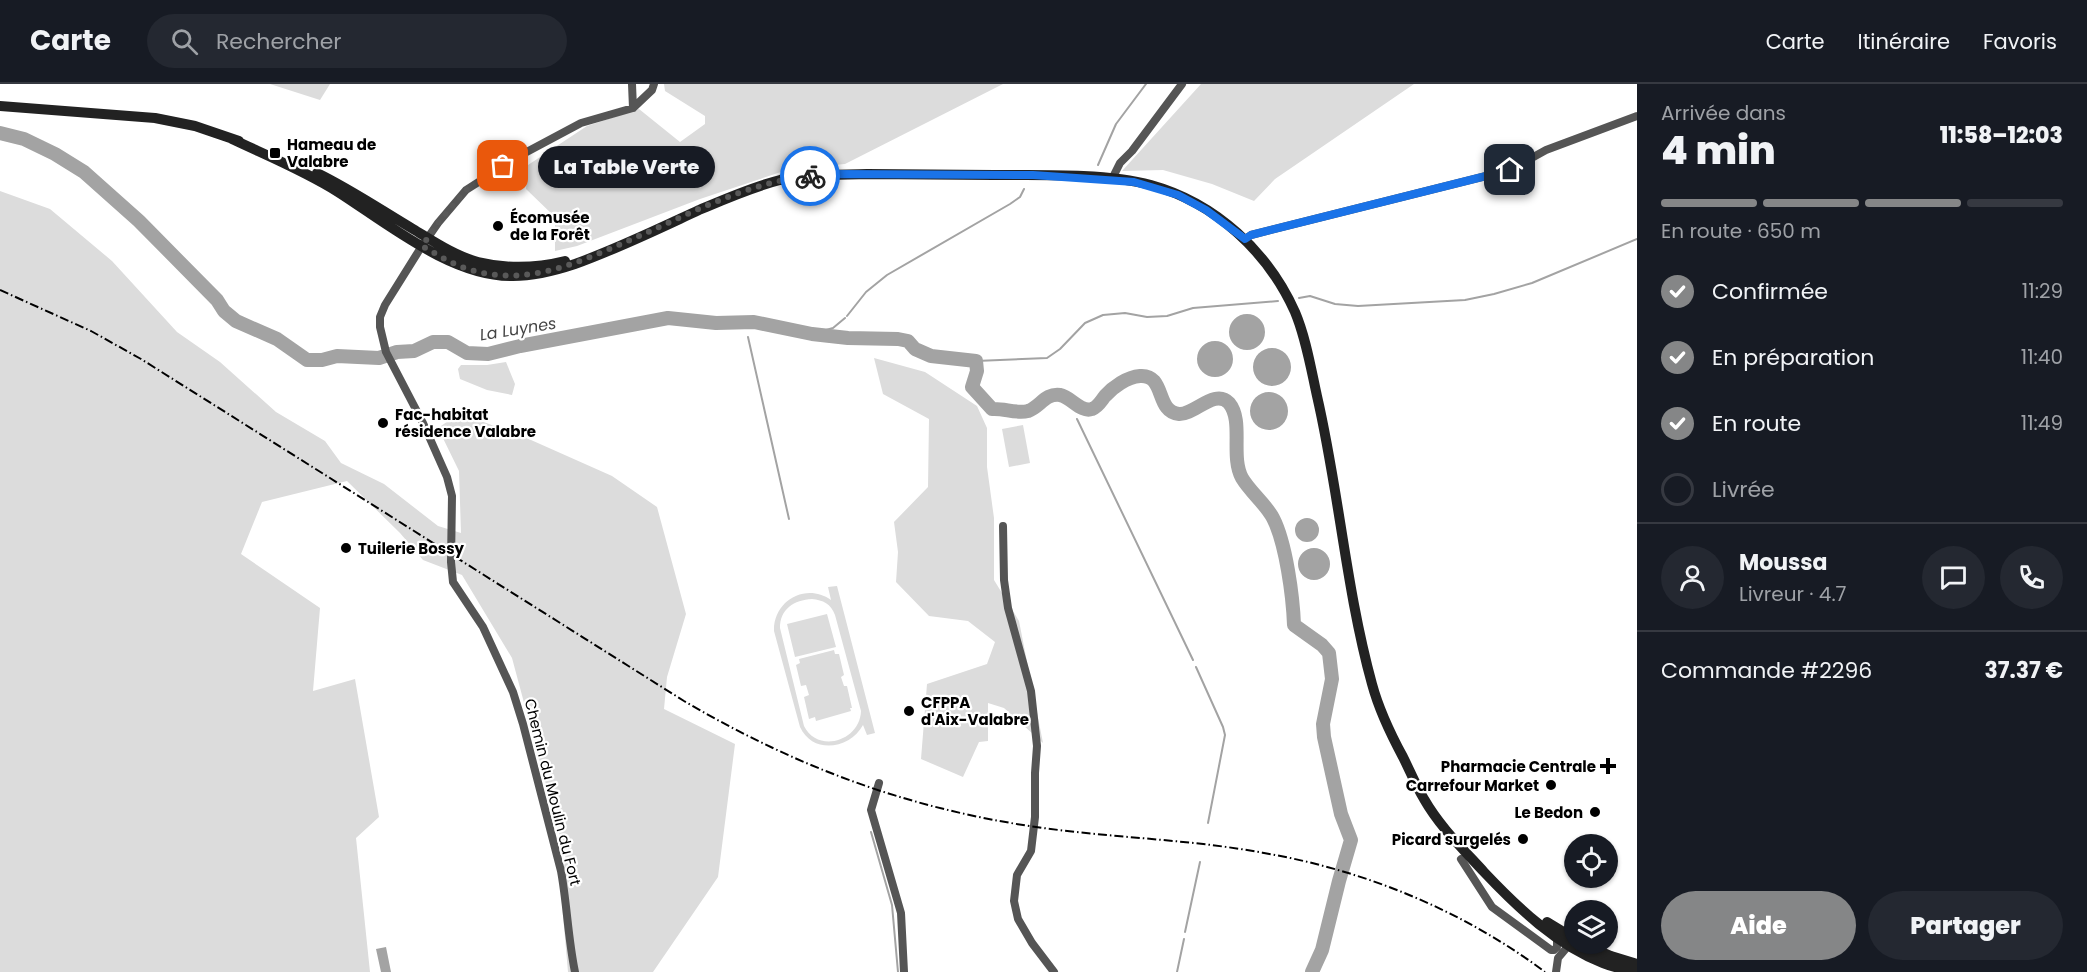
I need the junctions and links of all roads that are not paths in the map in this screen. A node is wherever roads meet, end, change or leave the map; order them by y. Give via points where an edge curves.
1 (632, 84) edge
2 (654, 84) edge
3 (1182, 84) edge
4 (0, 106) edge
5 (633, 108) junction
6 (1637, 116) edge
7 (1112, 179) junction
8 (1245, 239) junction
9 (423, 244) junction
10 (1003, 526) dead end
11 (879, 783) dead end
12 (1461, 859) dead end
13 (1474, 862) junction
14 (1564, 936) edge
15 (1557, 937) junction
16 (1564, 939) edge
17 (1564, 951) edge
18 (1589, 954) edge
19 (1606, 954) edge
20 (1637, 964) edge
21 (575, 972) edge
22 (904, 972) edge
23 (1054, 972) edge
24 (1556, 972) edge
25 (1633, 972) edge

1 - 5 street
2 - 5 street
3 - 7 street via 1120,163
4 - 9 main road via 155,118 261,147 313,170
5 - 9 street via 581,123 503,166 466,190
6 - 8 street via 1546,150 1510,170
7 - 8 main road via 1178,195
7 - 9 main road via 835,174 781,180 741,192 583,261 550,272 511,276 471,270
8 - 13 main road via 1285,293 1302,332 1335,478 1361,637 1379,705 1424,800
9 - 21 street, Chemin du Moulin du Fort via 385,305 380,327 386,352 447,477 452,496 453,582 496,651 523,724 561,871
10 - 23 street via 1008,608 1031,691 1037,746 1031,851 1017,875 1014,901 1018,919
11 - 22 street via 871,810 901,913
12 - 15 street via 1492,907 1551,950 1557,947
13 - 14 main road
13 - 15 main road via 1508,897
15 - 16 main road
17 - 24 street via 1558,958
18 - 25 main road via 1604,964
19 - 20 main road

